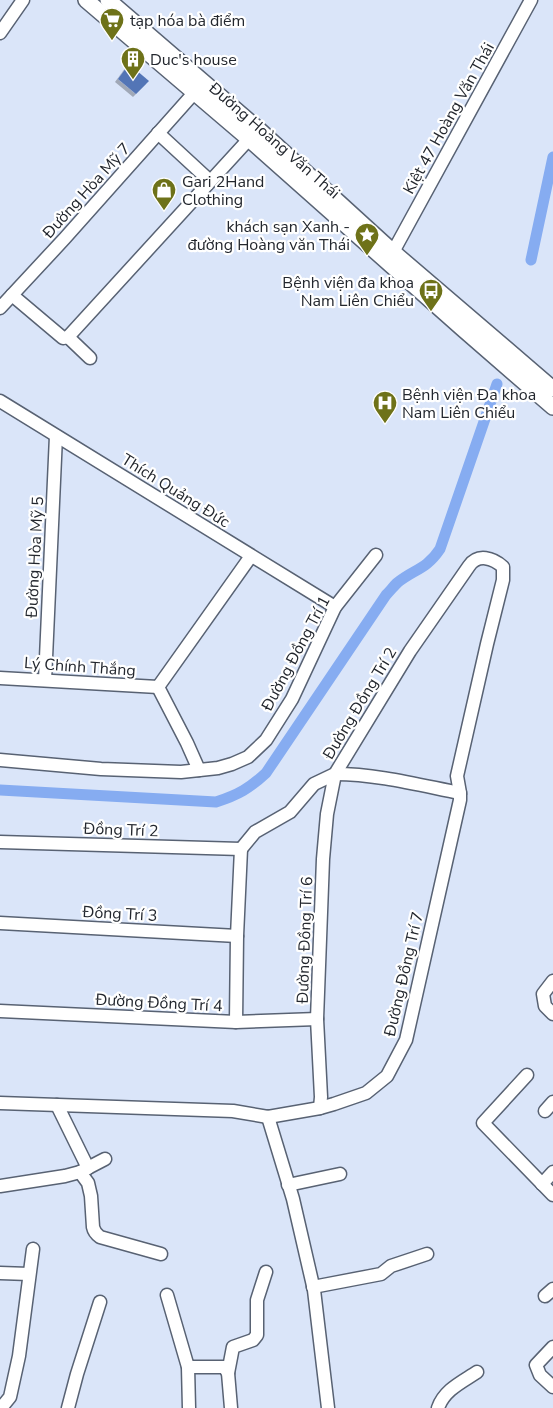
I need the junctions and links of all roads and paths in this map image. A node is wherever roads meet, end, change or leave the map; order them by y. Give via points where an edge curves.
1 (23, 0) edge
2 (86, 0) edge
3 (108, 0) edge
4 (530, 0) edge
5 (0, 33) edge
6 (194, 93) junction
7 (158, 133) junction
8 (249, 139) junction
9 (210, 181) junction
10 (393, 252) junction
11 (12, 295) junction
12 (0, 308) edge
13 (463, 320) junction
14 (68, 337) junction
15 (90, 358) dead end
16 (553, 388) edge
17 (0, 401) edge
18 (553, 407) edge
19 (56, 436) junction
20 (376, 555) dead end
21 (251, 556) junction
22 (464, 573) joint
23 (336, 607) junction
24 (0, 678) edge
25 (45, 680) junction
26 (158, 688) junction
27 (0, 760) edge
28 (199, 770) junction
29 (335, 774) junction
30 (460, 793) junction
31 (0, 842) edge
32 (241, 849) junction
33 (0, 923) edge
34 (237, 936) junction
35 (553, 981) edge
36 (0, 1011) edge
37 (553, 1014) edge
38 (317, 1019) junction
39 (236, 1022) junction
40 (527, 1075) dead end
41 (0, 1103) edge
42 (57, 1105) junction
43 (320, 1108) junction
44 (268, 1117) junction
45 (106, 1159) dead end
46 (84, 1170) junction
47 (553, 1172) edge
48 (340, 1174) dead end
49 (542, 1184) junction
50 (288, 1185) junction
51 (0, 1186) edge
52 (553, 1195) edge
53 (33, 1249) dead end
54 (161, 1254) dead end
55 (427, 1254) dead end
56 (266, 1272) dead end
57 (0, 1273) edge
58 (30, 1274) junction
59 (314, 1287) junction
60 (167, 1295) dead end
61 (100, 1302) dead end
62 (553, 1347) edge
63 (188, 1368) junction
64 (477, 1372) dead end
65 (228, 1373) junction
66 (553, 1387) edge
67 (1, 1408) edge
68 (68, 1408) edge
69 (189, 1408) edge
70 (231, 1408) edge
71 (328, 1408) edge
72 (438, 1408) edge

1 - 5 street
2 - 6 main road, Đường Hoàng Văn Thái
3 - 10 main road, Đường Hoàng Văn Thái via 258,129
4 - 10 street, Kiệt 47 Hoàng Văn Thái
6 - 7 street, Đường Hòa Mỹ 7
6 - 8 main road, Đường Hoàng Văn Thái
7 - 9 street
7 - 11 street, Đường Hòa Mỹ 7
8 - 9 street
8 - 13 main road, Đường Hoàng Văn Thái
9 - 14 street
10 - 13 main road, Đường Hoàng Văn Thái
11 - 12 street, Đường Hòa Mỹ 7
11 - 14 street via 63,338
13 - 16 main road, Đường Hoàng Văn Thái
13 - 18 main road, Đường Hoàng Văn Thái
14 - 15 street
17 - 19 street, Thích Quảng Đức
19 - 21 street, Thích Quảng Đức
19 - 25 street, Đường Hòa Mỹ 5
20 - 23 street, Đường Đồng Trí 1
21 - 23 street, Thích Quảng Đức
21 - 26 street
22 - 29 street, Đường Đồng Trí 2 via 410,651
22 - 30 street, Đường Đồng Trí 7 via 473,560 479,558 490,558 503,567 503,580 457,776
23 - 28 street, Đường Đồng Trí 1 via 292,699 266,740 248,757 218,768
24 - 25 street, Lý Chính Thắng
25 - 26 street, Lý Chính Thắng
26 - 28 street
27 - 28 street, Đường Đồng Trí 1 via 101,769
29 - 30 street
29 - 32 street, Đường Đồng Trí 2 via 314,784 290,812 255,832
29 - 38 street, Đường Đồng Trí 6 via 323,859
30 - 43 street, Đường Đồng Trí 7 via 406,1040 387,1076 366,1093
31 - 32 street, Đồng Trí 2
32 - 34 street
33 - 34 street, Đồng Trí 3
34 - 39 street
35 - 37 street via 543,994 545,1006
36 - 39 street, Đường Đồng Trí 4
38 - 39 street, Đường Đồng Trí 4
38 - 43 street, Đường Đồng Trí 6
40 - 49 street via 483,1123
41 - 42 street, Đường Đồng Trí 7
42 - 44 street, Đường Đồng Trí 7 via 233,1111
42 - 46 street
43 - 44 street, Đường Đồng Trí 7
44 - 50 street
45 - 46 street
46 - 51 street
46 - 54 street via 91,1196 94,1232 100,1238
47 - 49 street
48 - 50 street
49 - 52 street
50 - 59 street
53 - 58 street
55 - 59 street via 391,1266 381,1274
56 - 65 street via 256,1300 256,1335 252,1340 233,1347
57 - 58 street
58 - 67 street via 19,1356 10,1397
59 - 71 street
60 - 63 street
61 - 68 street
62 - 66 street via 536,1365 540,1376
63 - 65 street via 224,1367
63 - 69 street
64 - 72 street via 449,1391
65 - 70 street

